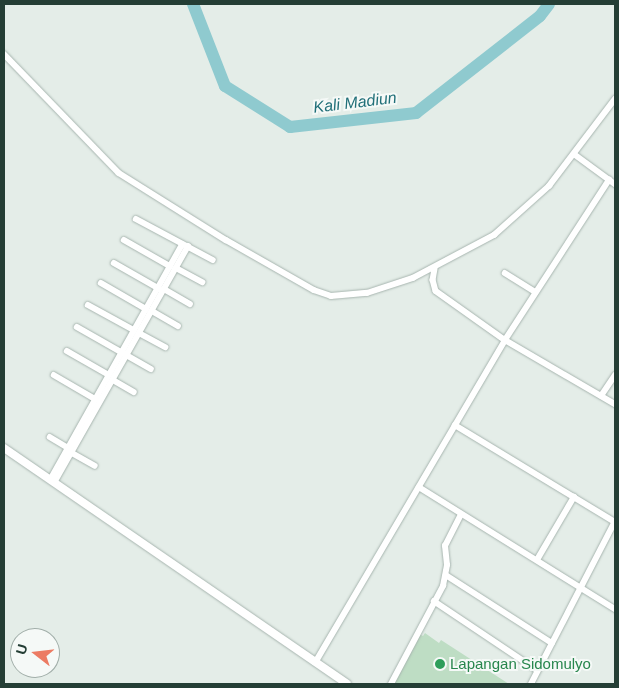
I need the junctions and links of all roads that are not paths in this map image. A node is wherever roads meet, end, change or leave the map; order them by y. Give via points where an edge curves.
1 (4, 54) edge
2 (615, 99) edge
3 (574, 154) junction
4 (609, 180) junction
5 (615, 184) edge
6 (136, 219) dead end
7 (124, 240) dead end
8 (185, 245) junction
9 (213, 260) dead end
10 (114, 263) dead end
11 (173, 267) junction
12 (435, 268) junction
13 (505, 273) dead end
14 (202, 282) dead end
15 (100, 283) dead end
16 (161, 289) junction
17 (535, 292) junction
18 (190, 304) dead end
19 (88, 305) dead end
20 (149, 310) junction
21 (178, 326) dead end
22 (78, 327) dead end
23 (136, 332) junction
24 (505, 340) junction
25 (165, 347) dead end
26 (67, 351) dead end
27 (124, 354) junction
28 (151, 369) dead end
29 (54, 375) dead end
30 (615, 375) edge
31 (111, 377) junction
32 (134, 392) dead end
33 (601, 396) junction
34 (96, 398) junction
35 (615, 404) edge
36 (455, 426) junction
37 (50, 437) dead end
38 (4, 448) edge
39 (70, 450) junction
40 (94, 466) dead end
41 (52, 481) junction
42 (419, 487) junction
43 (574, 498) junction
44 (461, 515) junction
45 (615, 522) edge
46 (537, 560) junction
47 (446, 575) junction
48 (581, 587) junction
49 (434, 602) junction
50 (615, 609) edge
51 (552, 643) junction
52 (315, 663) junction
53 (537, 670) junction
54 (347, 684) edge
55 (392, 684) edge
56 (531, 684) edge

1 - 12 street via 119,173 314,290 331,296 368,292
2 - 3 street
3 - 4 street
3 - 12 street via 539,197 509,223
4 - 5 street
4 - 17 street
6 - 8 street
7 - 11 street
8 - 9 street
8 - 11 street
10 - 16 street
11 - 14 street
11 - 16 street
12 - 24 street via 433,280 436,291
13 - 17 street
15 - 20 street
16 - 18 street
16 - 20 street
17 - 24 street
19 - 23 street
20 - 21 street
20 - 23 street
22 - 27 street
23 - 25 street
23 - 27 street
24 - 33 street
24 - 36 street
26 - 31 street
27 - 28 street
27 - 31 street
29 - 34 street
30 - 33 street
31 - 32 street
31 - 34 street
31 - 39 street
33 - 35 street
34 - 39 street
36 - 42 street
36 - 43 street
37 - 39 street
38 - 41 main road
39 - 40 street
39 - 41 street
41 - 52 main road
42 - 44 street
42 - 52 street
43 - 45 street
43 - 46 street
44 - 46 street
44 - 47 street via 445,546
45 - 48 street
46 - 48 street
47 - 49 street
47 - 51 street
48 - 50 street
48 - 51 street
49 - 53 street
49 - 55 street
51 - 53 street
52 - 54 main road
53 - 56 street

